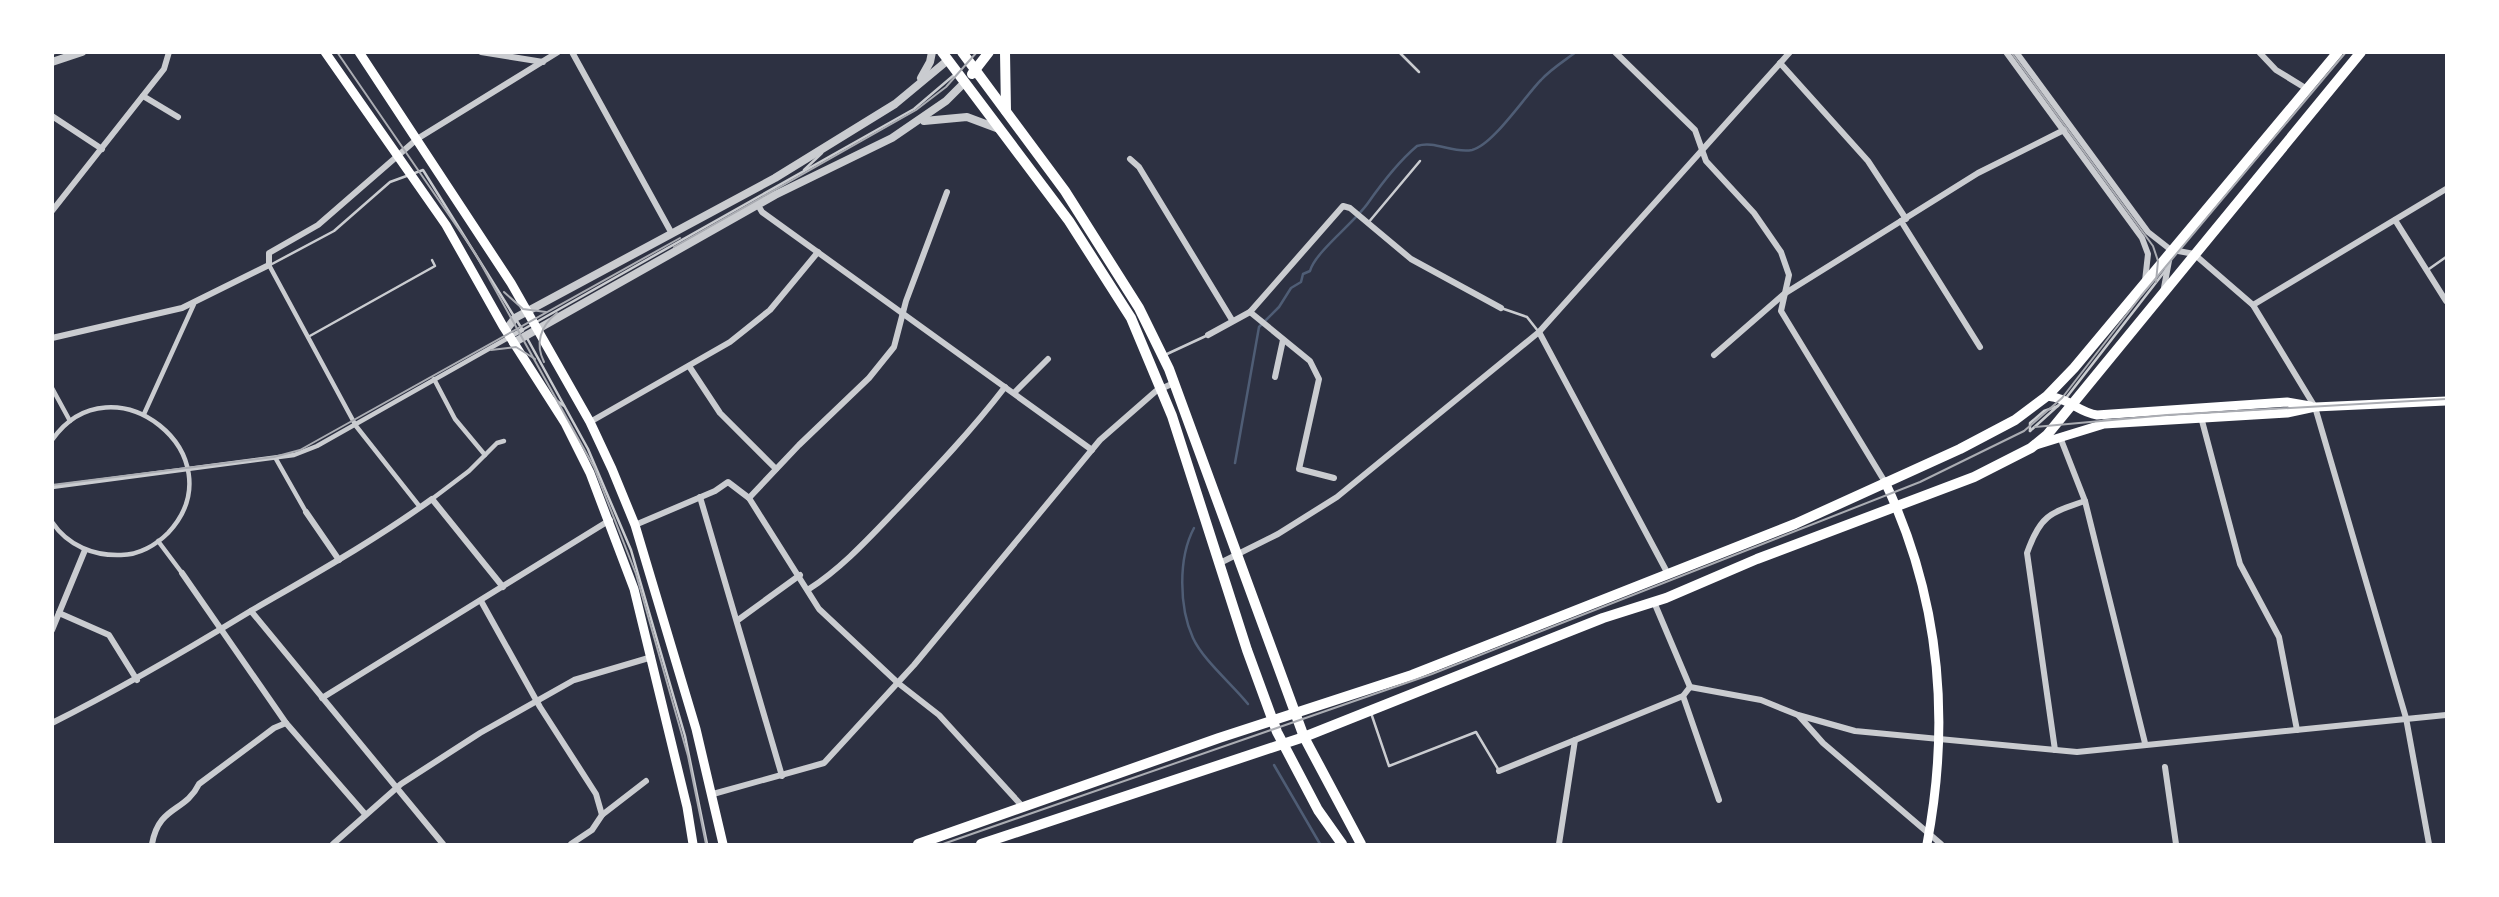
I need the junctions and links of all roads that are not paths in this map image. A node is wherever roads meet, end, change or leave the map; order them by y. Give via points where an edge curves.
1 (82, 52) edge
2 (169, 52) edge
3 (325, 52) edge
4 (359, 52) edge
5 (481, 52) edge
6 (558, 52) edge
7 (572, 52) edge
8 (932, 52) edge
9 (957, 52) edge
10 (989, 52) edge
11 (1005, 52) edge
12 (1399, 52) edge
13 (1615, 52) edge
14 (1790, 52) edge
15 (2006, 52) edge
16 (2016, 52) edge
17 (2259, 52) edge
18 (2338, 52) edge
19 (2361, 52) edge
20 (945, 56) edge
21 (965, 56) edge
22 (52, 62) edge
23 (543, 62) junction
24 (1780, 63) junction
25 (976, 70) junction
26 (957, 72) junction
27 (1419, 72) dead end
28 (965, 82) junction
29 (916, 86) junction
30 (2307, 89) junction
31 (143, 96) junction
32 (1006, 111) junction
33 (52, 116) edge
34 (178, 117) dead end
35 (917, 122) junction
36 (999, 129) junction
37 (2064, 130) junction
38 (417, 139) junction
39 (835, 141) junction
40 (1701, 148) junction
41 (102, 149) junction
42 (397, 154) junction
43 (1130, 159) dead end
44 (1420, 161) dead end
45 (803, 172) junction
46 (410, 173) junction
47 (398, 177) junction
48 (2446, 189) edge
49 (947, 192) dead end
50 (425, 194) junction
51 (758, 205) junction
52 (52, 211) edge
53 (1365, 220) junction
54 (1903, 220) junction
55 (2395, 220) junction
56 (671, 232) junction
57 (2171, 250) junction
58 (818, 252) junction
59 (2194, 254) junction
60 (2446, 257) edge
61 (432, 260) dead end
62 (269, 265) junction
63 (2169, 267) junction
64 (2427, 270) junction
65 (2144, 282) junction
66 (1784, 294) junction
67 (2163, 294) junction
68 (2446, 301) edge
69 (194, 304) junction
70 (2253, 305) junction
71 (2136, 307) junction
72 (1500, 308) joint
73 (527, 312) junction
74 (1250, 312) junction
75 (903, 313) junction
76 (515, 318) junction
77 (1232, 320) junction
78 (536, 327) junction
79 (1539, 332) junction
80 (524, 334) junction
81 (1208, 335) joint
82 (308, 337) junction
83 (510, 337) junction
84 (52, 338) edge
85 (1283, 340) junction
86 (1980, 347) dead end
87 (1163, 355) junction
88 (1714, 355) dead end
89 (1048, 359) dead end
90 (689, 366) junction
91 (1275, 377) dead end
92 (434, 379) junction
93 (1174, 383) junction
94 (1006, 387) junction
95 (52, 388) edge
96 (1161, 388) junction
97 (1014, 393) junction
98 (547, 394) junction
99 (2047, 396) junction
100 (2446, 401) edge
101 (2070, 405) junction
102 (2315, 407) junction
103 (567, 408) junction
104 (2200, 413) junction
105 (144, 414) junction
106 (70, 421) junction
107 (590, 422) junction
108 (355, 424) junction
109 (2029, 431) junction
110 (2060, 438) junction
111 (52, 440) edge
112 (504, 441) dead end
113 (2040, 441) junction
114 (1092, 450) junction
115 (485, 455) junction
116 (276, 460) junction
117 (776, 469) junction
118 (187, 470) junction
119 (1334, 478) dead end
120 (1885, 482) junction
121 (52, 487) edge
122 (700, 497) junction
123 (749, 498) junction
124 (432, 499) junction
125 (2085, 501) junction
126 (420, 507) junction
127 (1897, 508) junction
128 (306, 512) joint
129 (610, 520) junction
130 (52, 522) edge
131 (635, 525) junction
132 (158, 541) junction
133 (85, 550) junction
134 (1237, 555) junction
135 (339, 560) junction
136 (1220, 563) junction
137 (182, 573) joint
138 (1668, 574) junction
139 (800, 575) junction
140 (503, 587) junction
141 (809, 589) junction
142 (481, 601) junction
143 (1654, 602) junction
144 (251, 611) junction
145 (59, 613) junction
146 (738, 620) junction
147 (52, 630) edge
148 (220, 630) junction
149 (652, 657) junction
150 (137, 680) junction
151 (898, 683) junction
152 (1689, 687) junction
153 (1683, 696) junction
154 (322, 698) junction
155 (538, 700) junction
156 (1370, 710) junction
157 (1295, 714) junction
158 (1798, 715) junction
159 (2446, 715) edge
160 (2406, 718) junction
161 (1273, 722) junction
162 (52, 723) edge
163 (286, 723) junction
164 (2297, 730) junction
165 (1304, 737) junction
166 (1938, 738) junction
167 (1575, 740) junction
168 (2162, 742) junction
169 (2145, 743) junction
170 (1283, 746) junction
171 (2055, 750) junction
172 (2164, 752) dead end
173 (2165, 766) dead end
174 (1499, 771) joint
175 (782, 776) junction
176 (646, 781) dead end
177 (395, 789) junction
178 (713, 794) junction
179 (1719, 800) dead end
180 (1025, 808) junction
181 (365, 814) junction
182 (602, 815) junction
183 (1929, 834) junction
184 (152, 845) edge
185 (333, 845) edge
186 (443, 845) edge
187 (571, 845) edge
188 (693, 845) edge
189 (707, 845) edge
190 (723, 845) edge
191 (918, 845) edge
192 (981, 845) edge
193 (1342, 845) edge
194 (1361, 845) edge
195 (1559, 845) edge
196 (1927, 845) edge
197 (1941, 845) edge
198 (2176, 845) edge
199 (2429, 845) edge

1 - 22 street
2 - 31 street via 164,69
3 - 42 main road
4 - 38 main road
5 - 23 street
6 - 23 street
7 - 56 street
8 - 29 street
9 - 20 main road
10 - 25 main road
11 - 32 main road
12 - 27 lane
13 - 40 street via 1695,130
14 - 24 street
15 - 37 street
16 - 57 street via 2148,232
17 - 30 street via 2276,70
18 - 30 main road
19 - 59 main road
20 - 26 main road
20 - 29 street
21 - 25 main road
21 - 26 lane
23 - 38 street
24 - 40 street
24 - 54 street via 1868,161
25 - 26 lane
25 - 28 main road
25 - 32 main road
26 - 28 main road
26 - 45 lane via 914,108
28 - 35 street
28 - 36 main road
29 - 39 street
30 - 57 main road
31 - 34 street
31 - 41 street
32 - 87 main road via 1098,243
33 - 41 street
35 - 36 street via 967,117
35 - 51 street via 868,152
36 - 96 main road via 1104,272 1131,318
37 - 54 street via 1978,173
37 - 65 street via 2142,238 2148,254
38 - 42 street
38 - 73 main road
39 - 45 lane
39 - 56 street
40 - 66 street via 1706,161 1754,213 1781,252 1789,275
40 - 79 street
41 - 52 street
42 - 46 main road
42 - 62 street via 318,225 269,253
43 - 77 street
44 - 53 lane
45 - 78 lane
46 - 47 lane
46 - 50 main road
46 - 76 lane via 424,170
47 - 50 lane
47 - 62 lane via 334,230
48 - 55 street
49 - 75 street
50 - 83 main road
51 - 58 street
51 - 78 street
53 - 72 street via 1411,259
53 - 74 street via 1343,206
54 - 66 street
54 - 86 street
55 - 64 street
55 - 70 street
56 - 73 street
57 - 59 street
57 - 63 street
57 - 65 main road
58 - 75 street
58 - 90 street via 761,319
59 - 67 main road
59 - 70 street
60 - 64 lane
61 - 82 lane via 435,266
62 - 69 street
62 - 82 street
63 - 67 street
63 - 71 lane
64 - 68 street
65 - 71 lane
65 - 99 main road
66 - 88 street
66 - 120 street via 1781,311
67 - 101 main road
69 - 84 street
69 - 105 street
70 - 102 street
71 - 101 lane
72 - 79 lane via 1527,317
73 - 76 street
73 - 78 main road
74 - 77 street
74 - 85 street
75 - 94 street
75 - 117 street via 894,347 881,364
76 - 80 lane
76 - 83 street
77 - 81 street
78 - 80 street
78 - 107 main road
79 - 134 street via 1336,497
79 - 138 street
80 - 83 street
80 - 103 lane
81 - 87 lane
82 - 108 street
83 - 92 street
83 - 98 main road
85 - 91 street
85 - 119 street via 1310,362 1319,379 1299,469
87 - 93 main road
89 - 97 street
90 - 107 street
90 - 117 street via 720,413
92 - 108 street
92 - 115 street via 455,419
93 - 96 street
93 - 134 main road
94 - 97 street
94 - 141 street via 978,424 877,529
95 - 106 street
96 - 114 street
96 - 136 main road
97 - 114 street
98 - 103 lane
98 - 129 main road
99 - 101 main road
99 - 120 main road via 2015,420
100 - 102 main road
101 - 104 main road via 2097,415
101 - 109 lane
101 - 109 lane via 2044,411 2030,423
101 - 113 main road
102 - 104 main road via 2294,412
102 - 160 street
103 - 189 lane via 604,482 639,574 685,736
104 - 110 main road via 2104,424
104 - 164 street via 2240,564 2279,637
105 - 106 street via 114,407
105 - 118 street via 175,440
106 - 111 street
107 - 131 main road
108 - 116 street via 310,449
108 - 126 street
109 - 113 lane
110 - 113 main road
110 - 125 street
112 - 115 street
113 - 127 main road via 1974,477
114 - 151 street
115 - 124 street
116 - 118 street
116 - 128 street
117 - 123 street
118 - 121 street
118 - 132 street via 182,512
120 - 127 main road
120 - 138 main road via 1795,524
122 - 123 street via 728,482
122 - 131 street
122 - 146 street
123 - 139 street
124 - 126 street
124 - 140 street
125 - 169 street
125 - 171 street via 2048,515 2036,527 2027,553
126 - 135 street
127 - 143 main road
127 - 166 main road via 1917,557 1933,631
128 - 135 street
129 - 140 street
129 - 149 main road
130 - 133 street
131 - 178 main road
132 - 133 street via 125,555
132 - 137 street
133 - 145 street
134 - 136 street
134 - 157 main road
135 - 144 street
136 - 161 main road
137 - 148 street
138 - 157 main road via 1412,675
139 - 141 street
139 - 146 street
140 - 142 street
141 - 151 street via 827,617
142 - 154 street
142 - 155 street
143 - 152 street
143 - 156 main road
144 - 148 street
144 - 154 street
145 - 147 street
145 - 150 street via 109,635
146 - 175 street
148 - 150 street
148 - 163 street
149 - 155 street via 574,680
149 - 188 main road
150 - 162 street
151 - 175 street via 824,762
151 - 180 street via 939,715
152 - 153 street
152 - 158 street via 1739,694
153 - 167 street
153 - 179 street
154 - 177 street
155 - 177 street
155 - 182 street via 596,794
156 - 165 main road
156 - 174 lane via 1389,766 1476,732
157 - 161 main road
157 - 165 main road
158 - 166 street via 1855,731
158 - 183 street via 1823,743
159 - 160 street
160 - 164 street
160 - 199 street
161 - 170 main road
161 - 180 main road
163 - 181 street
163 - 184 street via 199,784 156,824
164 - 168 street
165 - 170 main road
165 - 194 main road
166 - 171 street
166 - 183 main road
167 - 174 street
167 - 195 street
168 - 169 street
168 - 172 street
169 - 171 street via 2077,752
170 - 192 main road
170 - 193 main road
173 - 198 street
175 - 178 street
176 - 182 street
177 - 181 street
177 - 186 street
178 - 190 main road
180 - 191 main road
181 - 185 street
182 - 187 street via 592,830
183 - 196 main road
183 - 197 street

